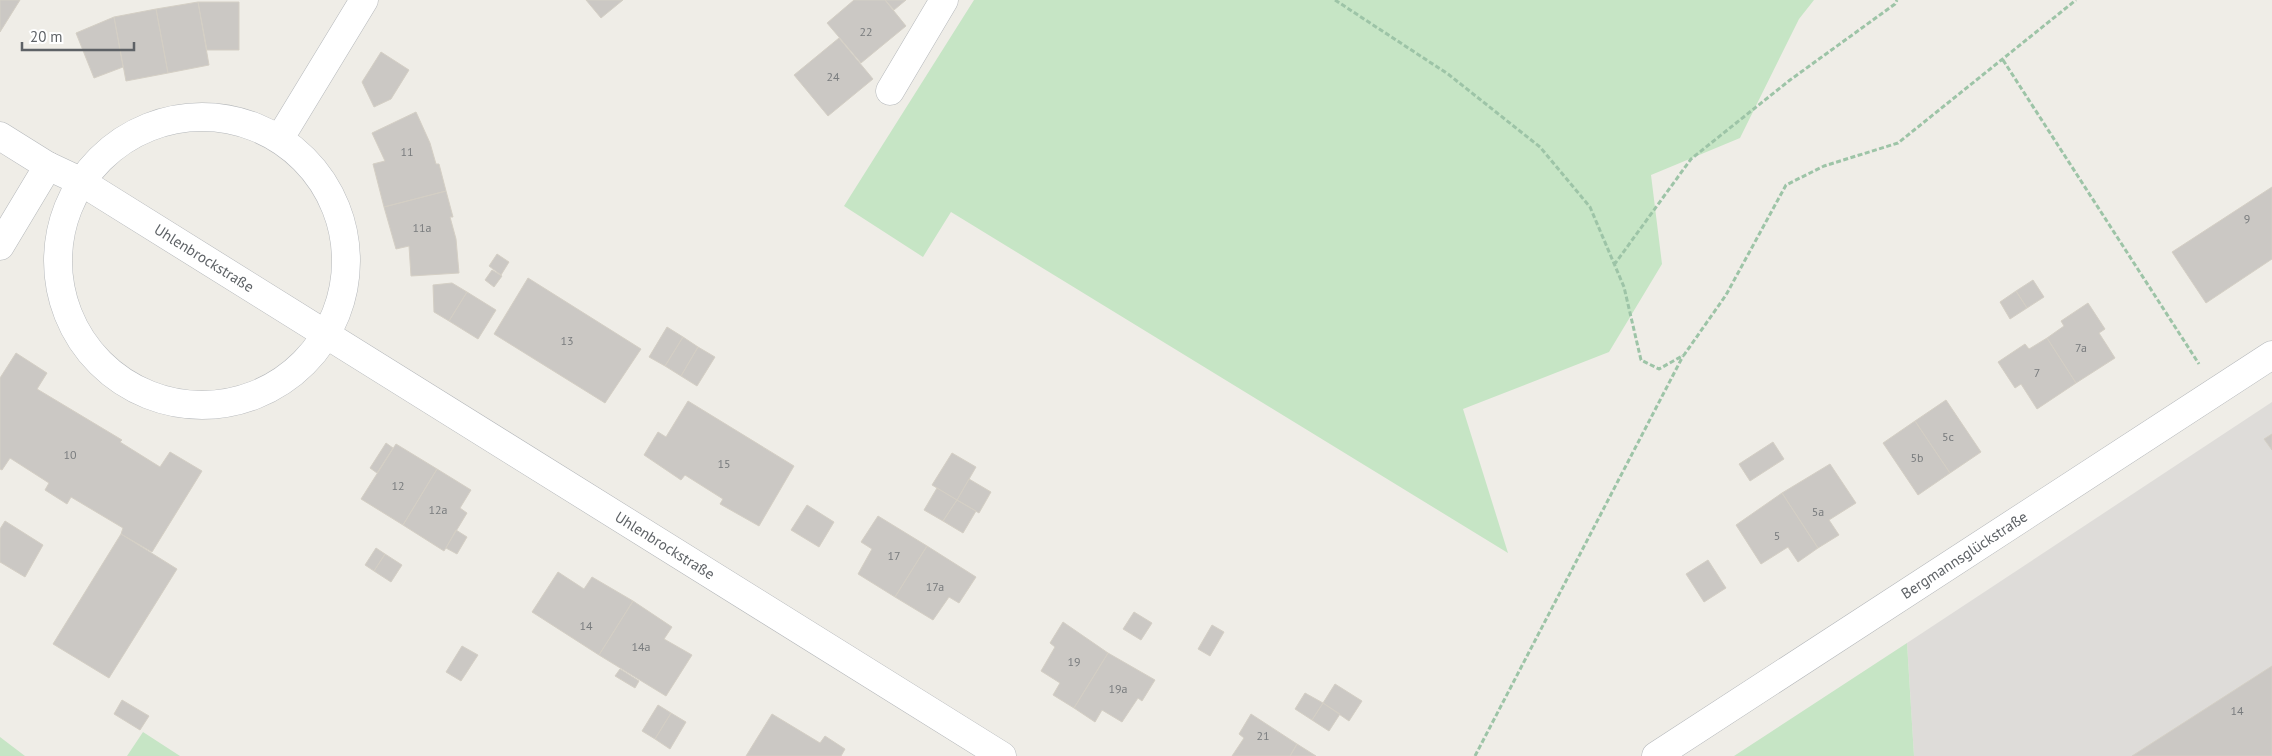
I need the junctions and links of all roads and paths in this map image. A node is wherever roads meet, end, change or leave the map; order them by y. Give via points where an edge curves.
1 (364, 0) edge
2 (944, 0) edge
3 (1335, 0) edge
4 (1897, 0) edge
5 (2076, 0) edge
6 (2003, 60) junction
7 (890, 91) dead end
8 (0, 136) edge
9 (280, 138) junction
10 (48, 166) junction
11 (80, 181) junction
12 (0, 246) edge
13 (1614, 265) junction
14 (328, 334) junction
15 (1684, 355) junction
16 (2272, 355) edge
17 (2216, 392) junction
18 (1002, 756) edge
19 (1475, 756) edge
20 (1656, 756) edge

1 - 9 street
2 - 7 street
3 - 13 path via 1448,74 1540,147 1590,207
4 - 13 path via 1691,159
5 - 6 path
6 - 15 path via 1898,143 1824,166 1786,185 1726,295
6 - 17 path
8 - 10 street, Uhlenbrockstraße
9 - 11 street via 227,118 171,118 119,141
9 - 14 street via 313,167 336,205 347,248 344,292
10 - 11 street, Uhlenbrockstraße
10 - 12 street
11 - 14 street, Uhlenbrockstraße
11 - 14 street via 59,235 59,293 83,346 125,386 180,406 238,403 290,378
13 - 15 path via 1624,287 1641,360 1659,369
14 - 18 street, Uhlenbrockstraße
15 - 19 path
16 - 17 street, Bergmannsglückstraße
17 - 20 street, Bergmannsglückstraße

